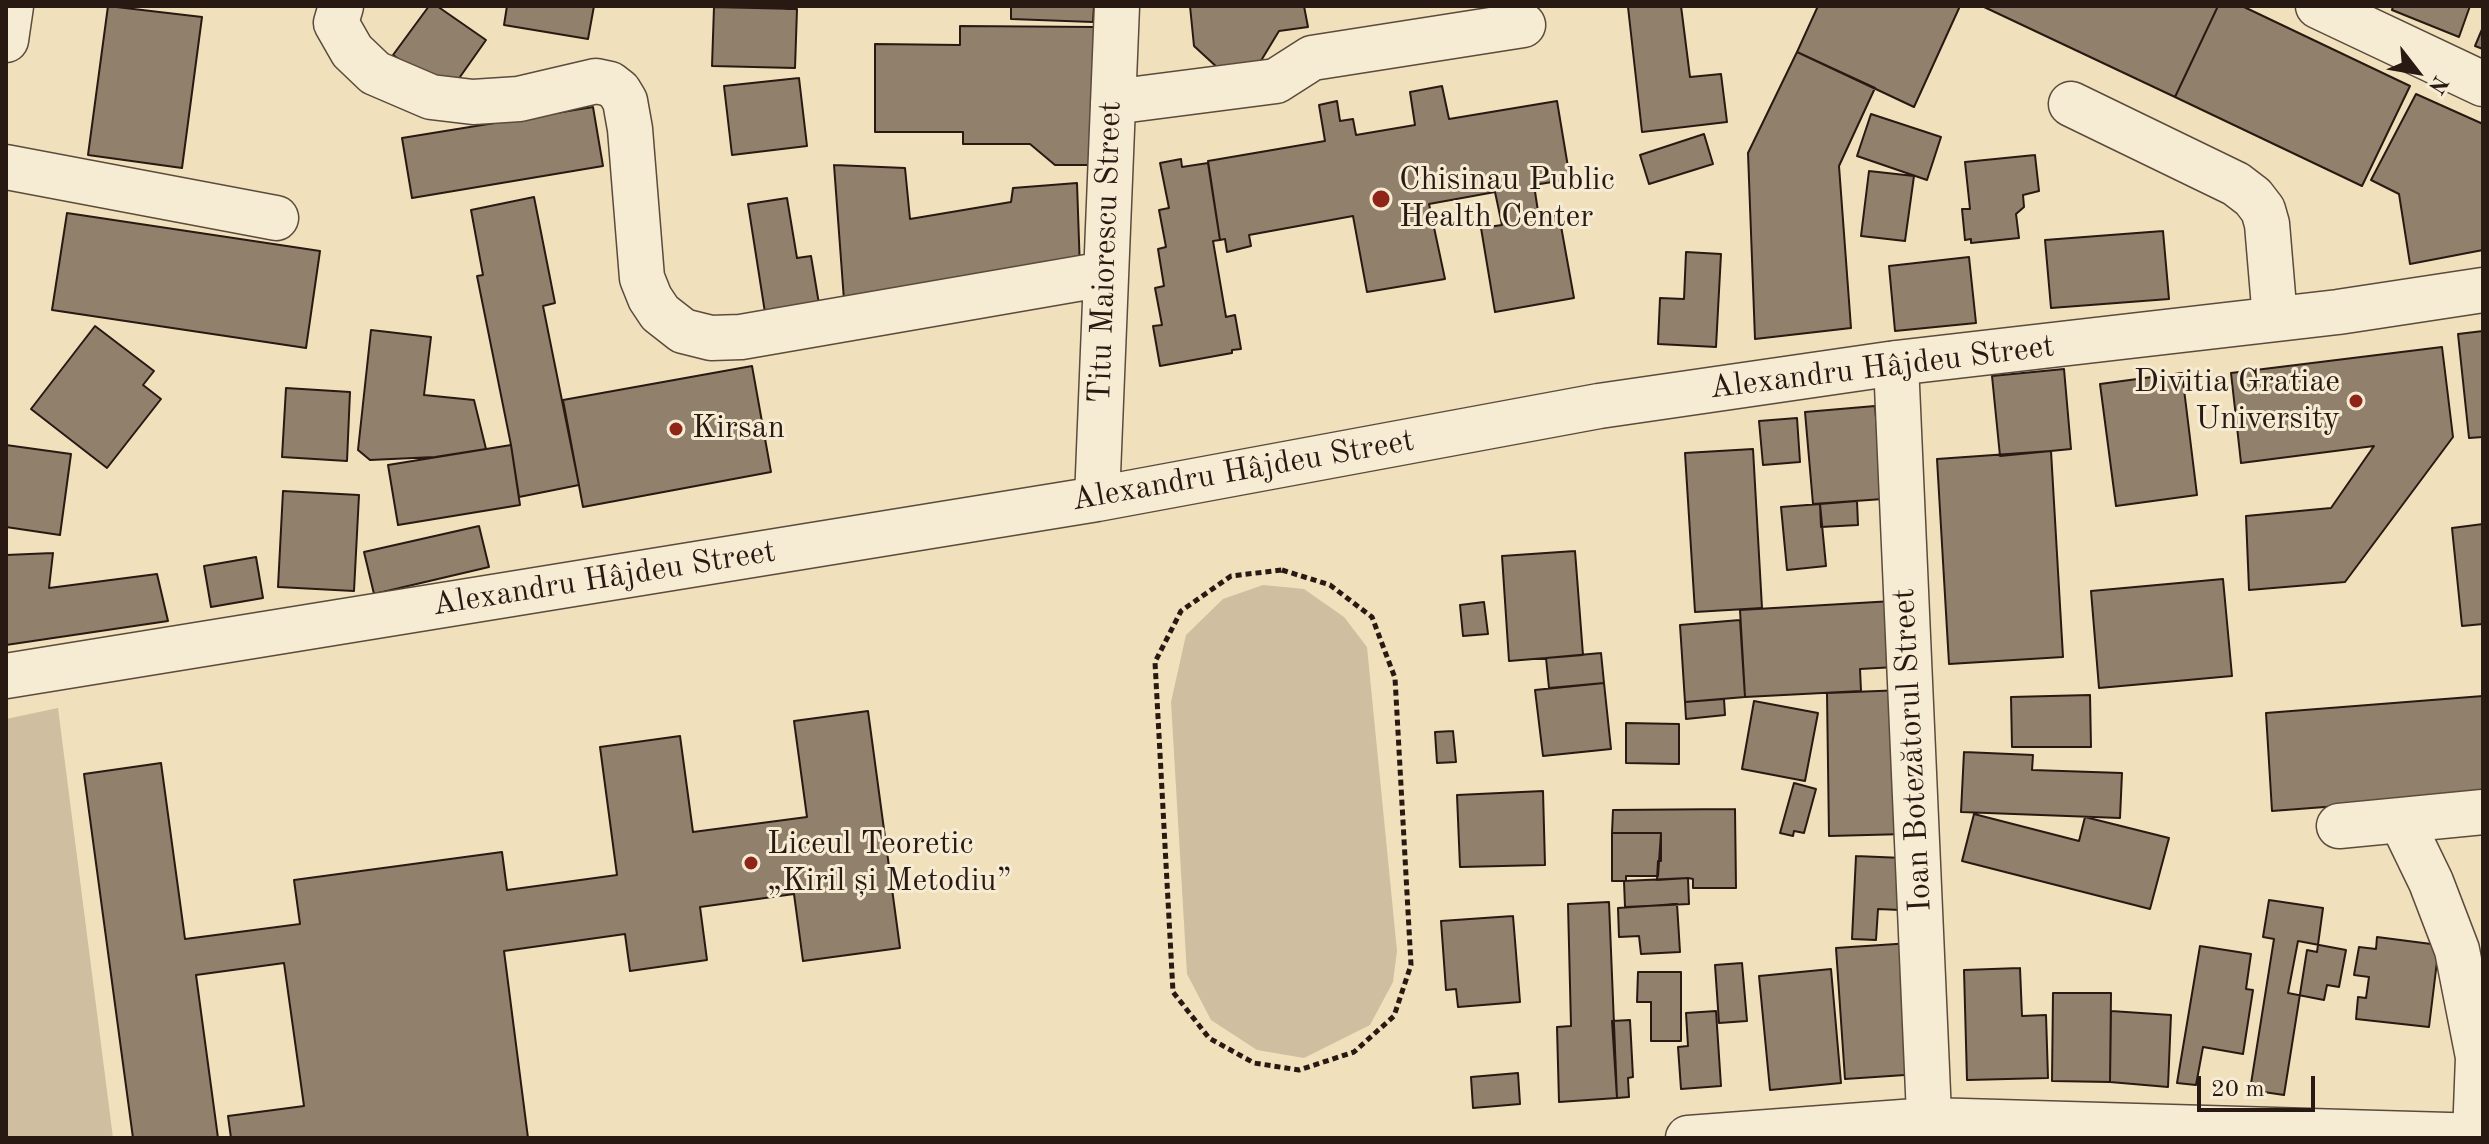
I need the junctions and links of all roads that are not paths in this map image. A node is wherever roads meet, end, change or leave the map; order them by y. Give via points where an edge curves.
1 (11, 6) edge
2 (1117, 6) edge
3 (2318, 6) edge
4 (339, 15) edge
5 (1523, 25) dead end
6 (6, 40) edge
7 (2483, 84) edge
8 (1113, 102) junction
9 (2071, 104) dead end
10 (6, 167) edge
11 (276, 218) dead end
12 (1105, 274) junction
13 (2483, 290) edge
14 (2275, 319) junction
15 (1896, 363) junction
16 (1097, 499) junction
17 (6, 676) edge
18 (2483, 812) edge
19 (2401, 820) junction
20 (2339, 826) dead end
21 (1929, 1129) edge
22 (2479, 1136) edge
23 (1688, 1138) edge

1 - 6 street
2 - 8 street, Titu Maiorescu Street
3 - 7 street
4 - 12 street via 352,51 375,73 431,97 473,102 519,99 596,81 619,91 630,129 642,278 660,313 698,336 741,337
5 - 8 street via 1312,58 1276,81
8 - 12 street, Titu Maiorescu Street
9 - 14 street via 2253,197 2267,224
10 - 11 street
12 - 16 street, Titu Maiorescu Street
13 - 14 street, Alexandru Hâjdeu Street
14 - 15 street, Alexandru Hâjdeu Street
15 - 16 street, Alexandru Hâjdeu Street via 1599,406
15 - 21 street, Ioan Botezătorul Street
16 - 17 street, Alexandru Hâjdeu Street
18 - 19 street
19 - 20 street
19 - 22 street via 2457,950 2478,1057
21 - 22 street
21 - 23 street

